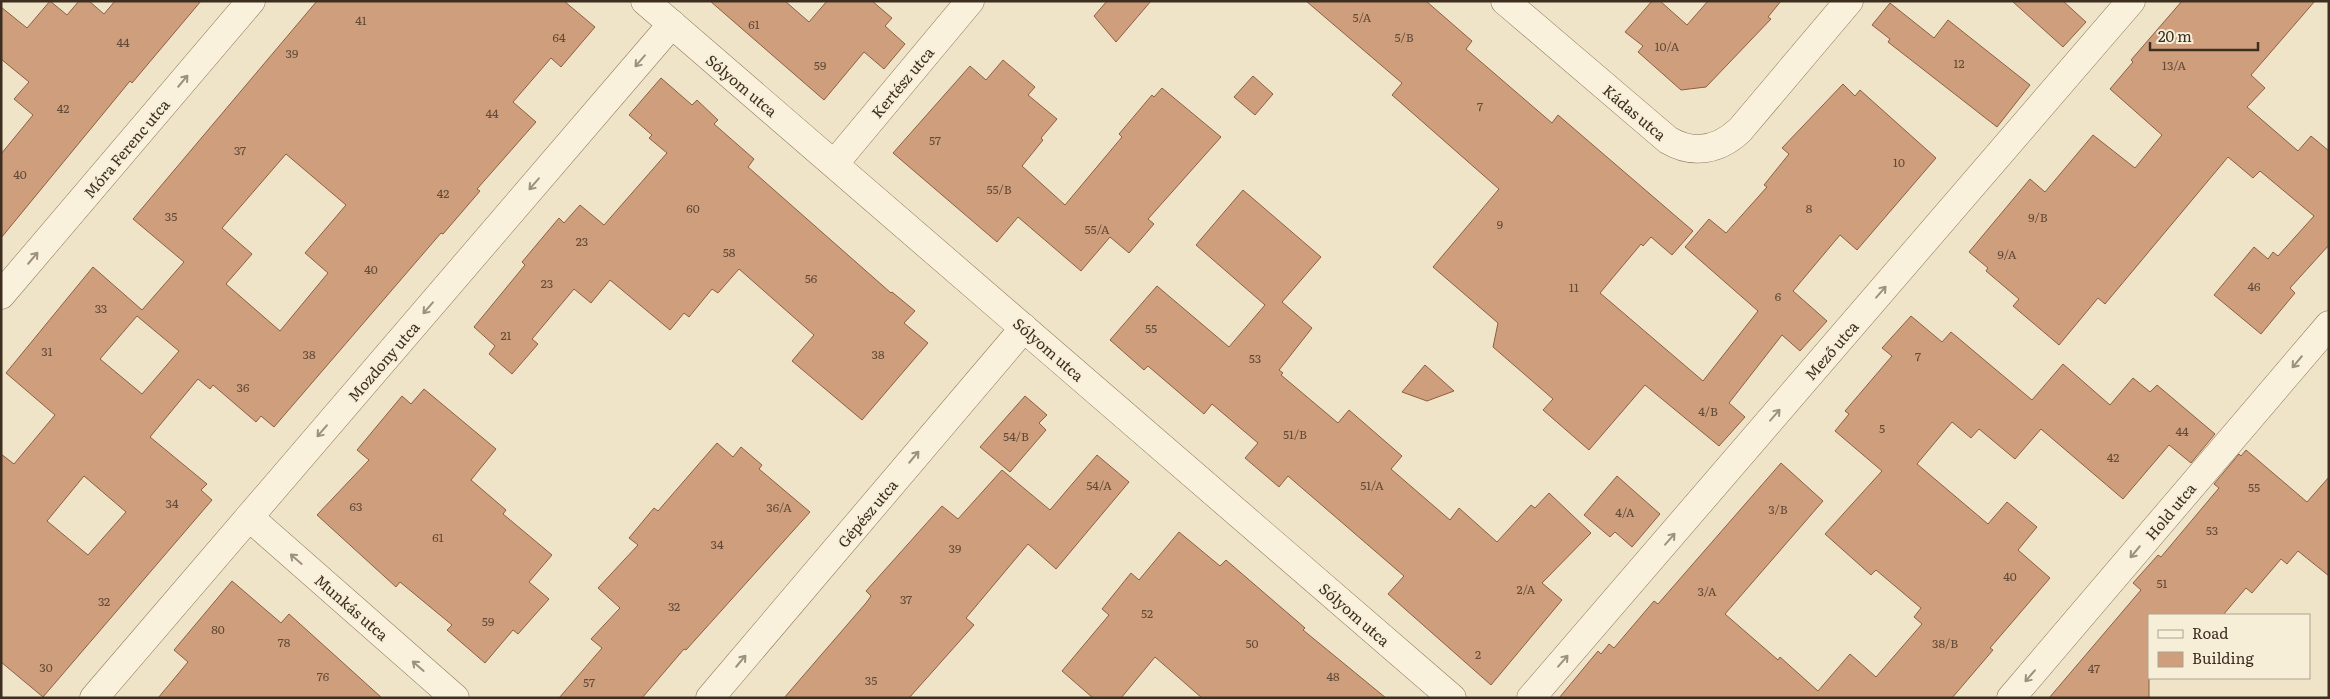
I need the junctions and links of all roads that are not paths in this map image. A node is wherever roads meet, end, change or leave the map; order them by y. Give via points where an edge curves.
1 (251, 1) edge
2 (645, 1) edge
3 (970, 1) edge
4 (1505, 1) edge
5 (1849, 1) edge
6 (2131, 1) edge
7 (672, 24) junction
8 (835, 163) junction
9 (1, 295) edge
10 (2329, 325) edge
11 (1024, 328) junction
12 (249, 517) junction
13 (94, 698) edge
14 (455, 698) edge
15 (710, 698) edge
16 (1452, 698) edge
17 (1531, 698) edge
18 (2011, 698) edge

9 -> 1 street, Móra Ferenc utca
2 - 7 street, Sólyom utca
3 - 8 street, Kertész utca
4 - 5 street, Kádas utca via 1668,140 1682,147 1698,149 1722,144 1740,130
17 -> 6 street, Mező utca
7 - 8 street, Sólyom utca
7 -> 12 street, Mozdony utca
8 - 11 street, Sólyom utca
10 -> 18 street, Hold utca
15 -> 11 street, Gépész utca
11 - 16 street, Sólyom utca
12 - 13 street, Mozdony utca
14 -> 12 street, Munkás utca

